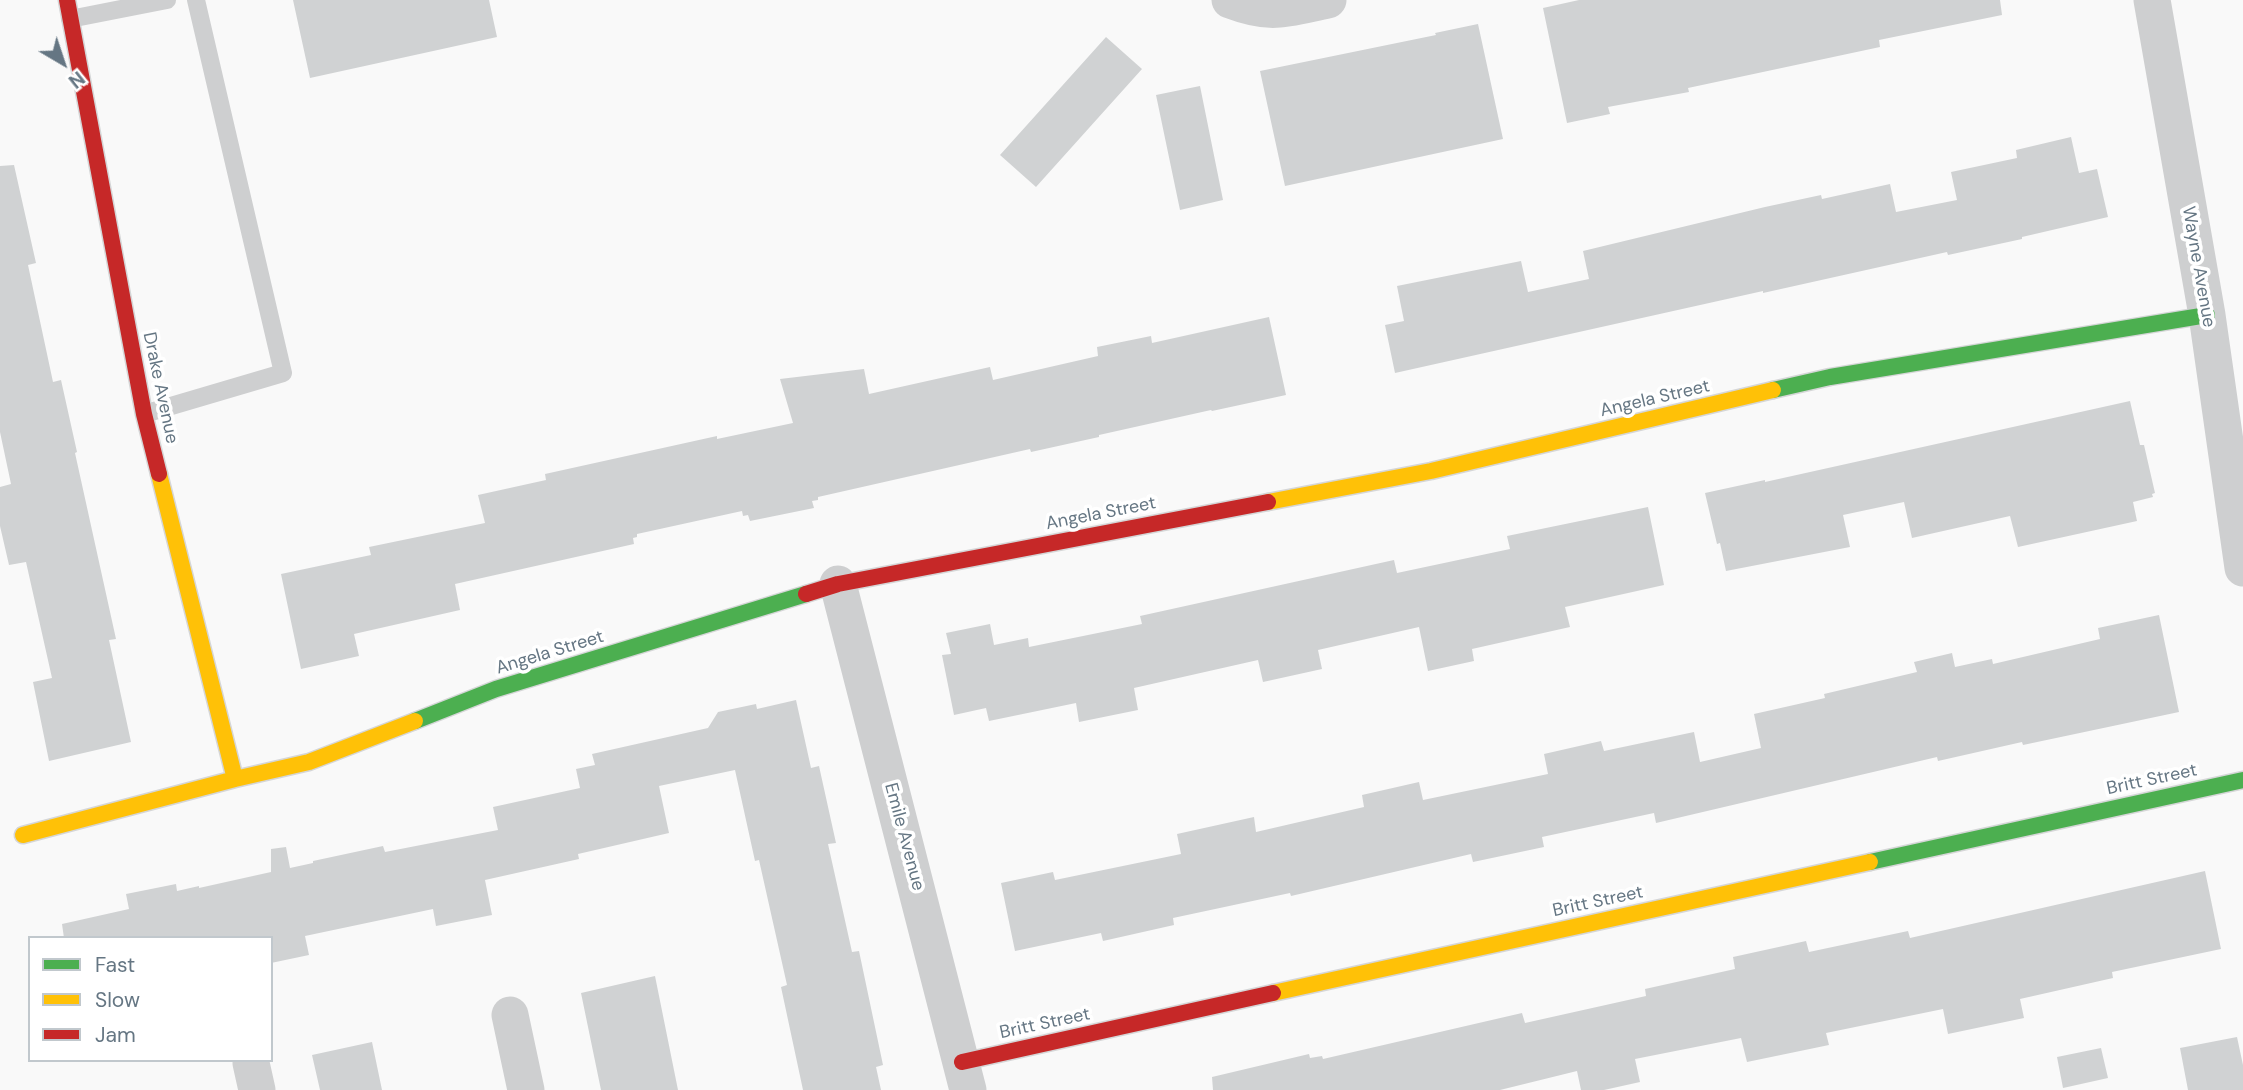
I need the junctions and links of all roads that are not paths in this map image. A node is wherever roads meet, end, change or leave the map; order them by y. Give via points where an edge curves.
1 (66, 0) edge
2 (167, 0) edge
3 (196, 0) edge
4 (1230, 0) edge
5 (1328, 0) edge
6 (2152, 0) edge
7 (70, 19) junction
8 (2207, 315) junction
9 (144, 414) junction
10 (2241, 551) edge
11 (838, 584) junction
12 (235, 779) junction
13 (2243, 780) edge
14 (23, 835) dead end
15 (510, 1015) dead end
16 (965, 1076) edge
17 (526, 1090) edge

1 - 7 street, Drake Avenue
2 - 7 lane
3 - 9 lane via 283,373
4 - 5 street via 1276,11
6 - 8 street, Wayne Avenue
7 - 9 street, Drake Avenue
8 - 10 street, Wayne Avenue
8 - 11 street, Angela Street via 1830,377 1431,471
9 - 12 street, Drake Avenue
11 - 12 street, Angela Street via 496,689 309,762
11 - 16 street, Emile Avenue
12 - 14 street, Angela Street
13 - 16 street, Britt Street
15 - 17 street

